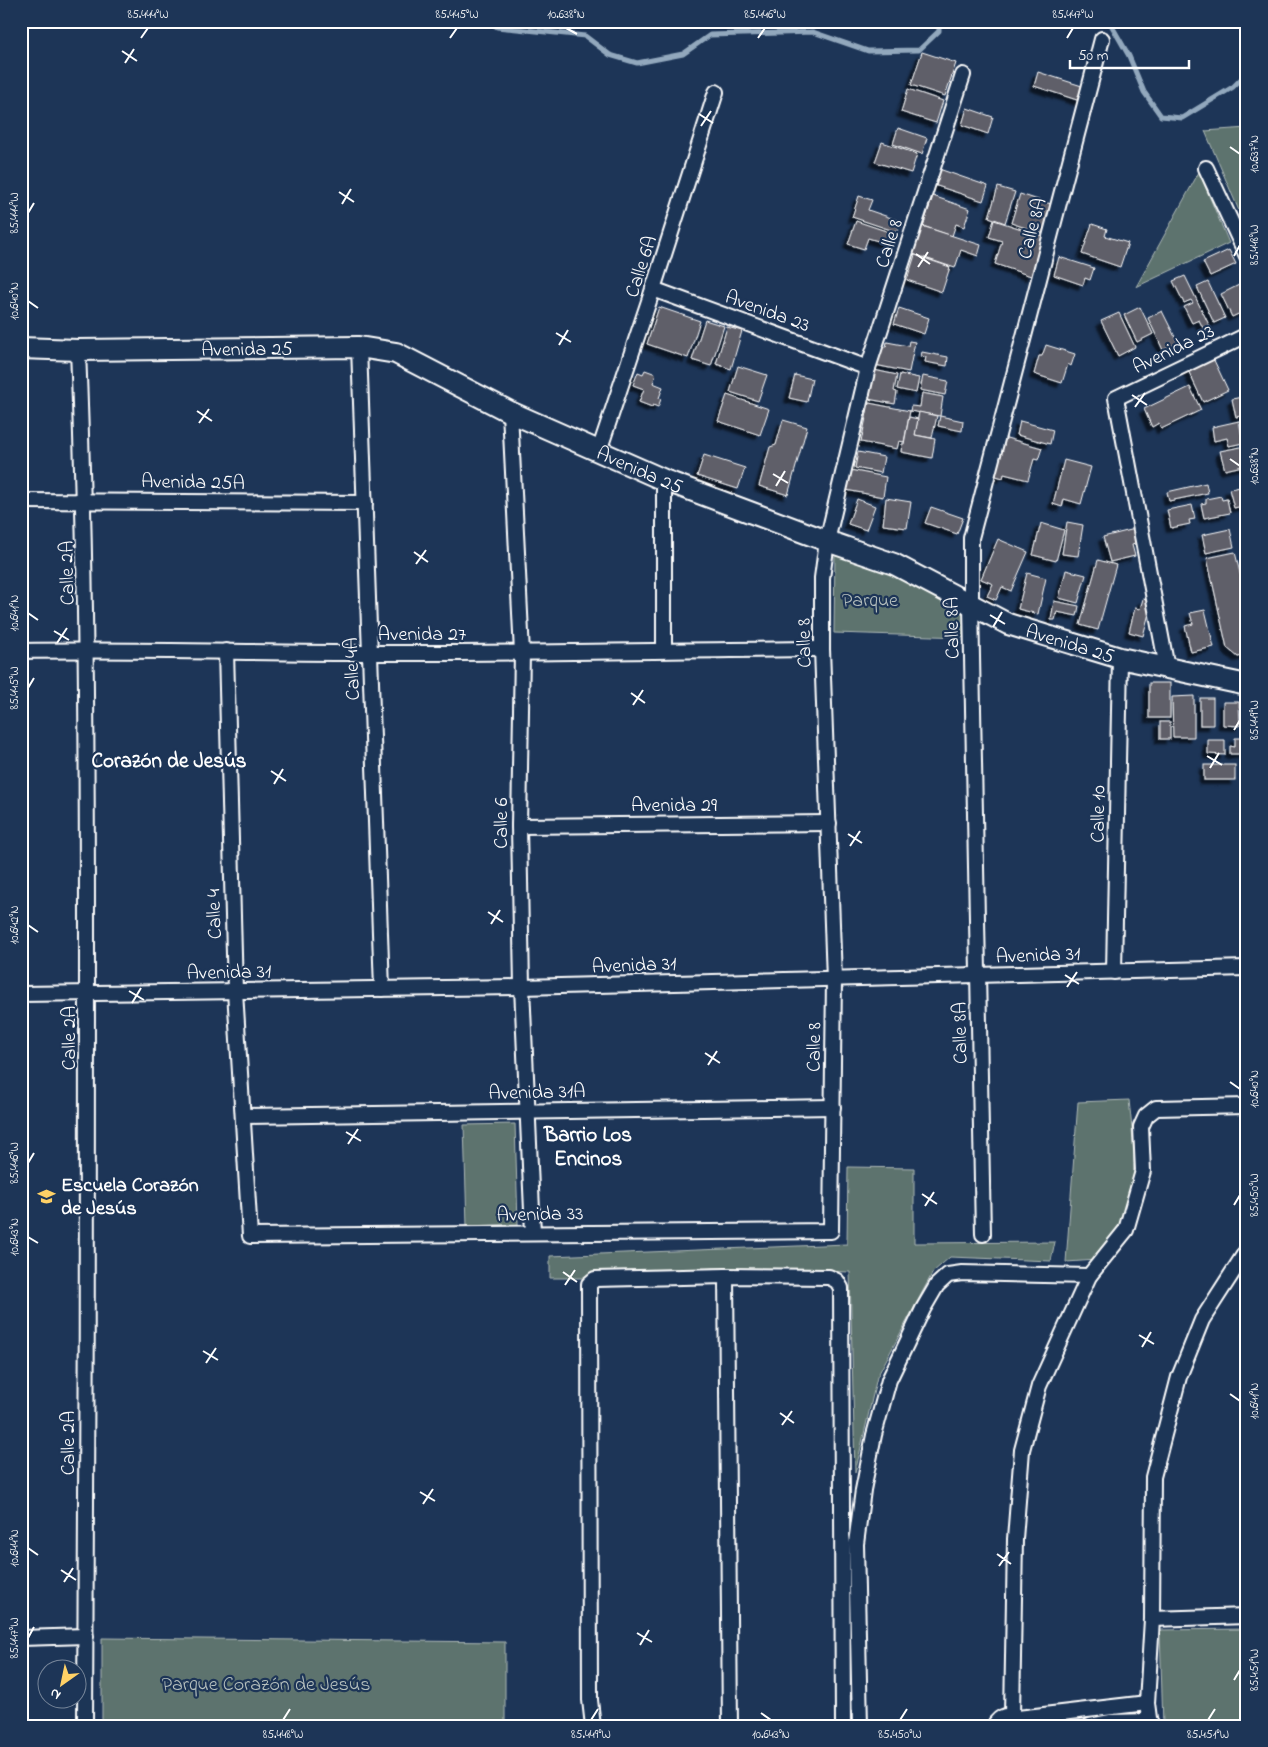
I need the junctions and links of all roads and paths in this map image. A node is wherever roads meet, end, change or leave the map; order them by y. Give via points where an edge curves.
1 (1102, 39) dead end
2 (963, 75) dead end
3 (716, 92) dead end
4 (1206, 168) dead end
5 (1247, 256) edge
6 (654, 289) junction
7 (1247, 335) edge
8 (359, 347) junction
9 (21, 348) edge
10 (78, 350) junction
11 (868, 368) junction
12 (510, 412) junction
13 (599, 451) junction
14 (664, 480) junction
15 (84, 500) junction
16 (21, 501) edge
17 (365, 503) junction
18 (827, 541) junction
19 (971, 604) junction
20 (822, 649) junction
21 (87, 650) junction
22 (664, 650) junction
23 (21, 651) edge
24 (226, 651) junction
25 (370, 653) junction
26 (522, 653) junction
27 (1120, 658) junction
28 (1167, 668) junction
29 (1247, 685) edge
30 (829, 823) junction
31 (519, 826) junction
32 (1247, 968) edge
33 (1114, 972) junction
34 (978, 975) junction
35 (834, 979) junction
36 (522, 987) junction
37 (382, 989) junction
38 (235, 991) junction
39 (88, 993) junction
40 (21, 994) edge
41 (1247, 1106) edge
42 (833, 1107) junction
43 (528, 1111) junction
44 (242, 1116) junction
45 (831, 1230) joint
46 (533, 1233) junction
47 (983, 1234) dead end
48 (250, 1236) joint
49 (1247, 1250) edge
50 (726, 1276) junction
51 (1089, 1276) junction
52 (850, 1544) junction
53 (1247, 1616) edge
54 (1152, 1619) junction
55 (86, 1636) junction
56 (21, 1638) edge
57 (1147, 1703) junction
58 (1018, 1720) edge
59 (1150, 1723) edge
60 (992, 1725) edge
61 (85, 1726) edge
62 (593, 1726) edge
63 (730, 1726) edge
64 (843, 1726) edge
65 (860, 1726) edge
66 (1090, 1726) edge

1 - 19 street, Calle 8A via 971,538
2 - 11 street, Calle 8
3 - 6 street, Calle 6A
4 - 5 street
6 - 11 street, Avenida 23
6 - 13 street, Calle 6A
7 - 28 street, Avenida 23 via 1116,398
8 - 10 street, Avenida 25
8 - 12 street, Avenida 25 via 396,353
8 - 17 street, Calle 4A
9 - 10 street, Avenida 25
10 - 15 street, Calle 2A
11 - 18 street, Calle 8
12 - 13 street, Avenida 25
12 - 26 street, Calle 6
13 - 14 street, Avenida 25
14 - 18 street, Avenida 25
14 - 22 street
15 - 16 street, Avenida 25A
15 - 17 street, Avenida 25A
15 - 21 street, Calle 2A
17 - 25 street, Calle 4A
18 - 19 street, Avenida 25 via 894,564
18 - 20 street, Calle 8 via 822,578
19 - 27 street, Avenida 25 via 1008,624
19 - 34 street, Calle 8A
20 - 22 street, Avenida 27
20 - 30 street, Calle 8
21 - 23 street, Avenida 27
21 - 24 street, Avenida 27
21 - 39 street, Calle 2A
22 - 26 street, Avenida 27
24 - 25 street, Avenida 27
24 - 38 street, Calle 4
25 - 26 street, Avenida 27
25 - 37 street, Calle 4A
26 - 31 street, Calle 6
27 - 28 street, Avenida 25
27 - 33 street, Calle 10
28 - 29 street, Avenida 25
30 - 31 street, Avenida 29
30 - 35 street, Calle 8
31 - 36 street, Calle 6
32 - 33 street, Avenida 31
33 - 34 street, Avenida 31
34 - 35 street, Avenida 31
34 - 47 street, Calle 8A
35 - 36 street, Avenida 31
35 - 42 street, Calle 8
36 - 37 street, Avenida 31
36 - 43 street, Calle 6
37 - 38 street, Avenida 31
38 - 39 street, Avenida 31
38 - 44 street, Calle 4
39 - 40 street, Avenida 31
39 - 55 street, Calle 2A
41 - 51 street via 1156,1108 1146,1116 1141,1127 1142,1171 1126,1230
42 - 43 street, Avenida 31A
42 - 45 street, Calle 8
43 - 44 street, Avenida 31A
43 - 46 street, Calle 6
44 - 48 street, Calle 4
45 - 46 street, Avenida 33
46 - 48 street, Avenida 33
49 - 54 street via 1202,1320 1179,1377 1153,1477
50 - 52 street via 829,1277 841,1288
50 - 62 street via 595,1279 589,1284 590,1690
50 - 63 street
51 - 52 street via 962,1273 948,1275 936,1285 889,1380
51 - 58 street via 1039,1386 1022,1450 1015,1539
52 - 64 street
52 - 65 street
53 - 54 street
54 - 57 street
55 - 56 street
55 - 61 street, Calle 2A
57 - 58 street
57 - 59 street
58 - 60 street via 1005,1716
59 - 66 street via 1111,1722

